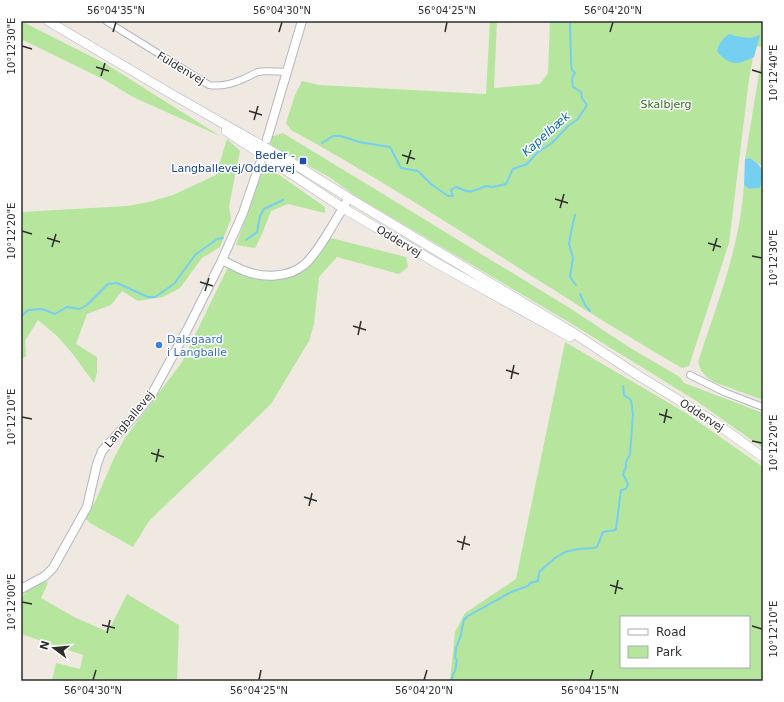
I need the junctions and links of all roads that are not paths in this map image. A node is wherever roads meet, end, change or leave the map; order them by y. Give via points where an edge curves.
1 (48, 21) edge
2 (106, 21) edge
3 (302, 21) edge
4 (286, 72) junction
5 (168, 92) junction
6 (267, 139) dead end
7 (260, 164) dead end
8 (348, 198) junction
9 (343, 208) junction
10 (222, 260) junction
11 (690, 375) dead end
12 (639, 376) junction
13 (763, 407) edge
14 (763, 457) edge
15 (21, 589) edge

1 - 5 main road, Oddervej
2 - 4 street, Fuldenvej via 209,85 230,84 257,72
3 - 4 street
4 - 6 street
5 - 8 main road, Oddervej via 300,167
5 - 9 main road, Oddervej
7 - 10 street via 243,213
8 - 9 street
8 - 12 main road, Oddervej via 572,332
9 - 10 street via 316,251 304,265 292,272 279,276 262,275 245,272
9 - 12 main road, Oddervej
10 - 15 street, Langballevej via 152,394 102,451 87,506 53,568 45,576
11 - 13 street
12 - 14 main road, Oddervej via 712,421

